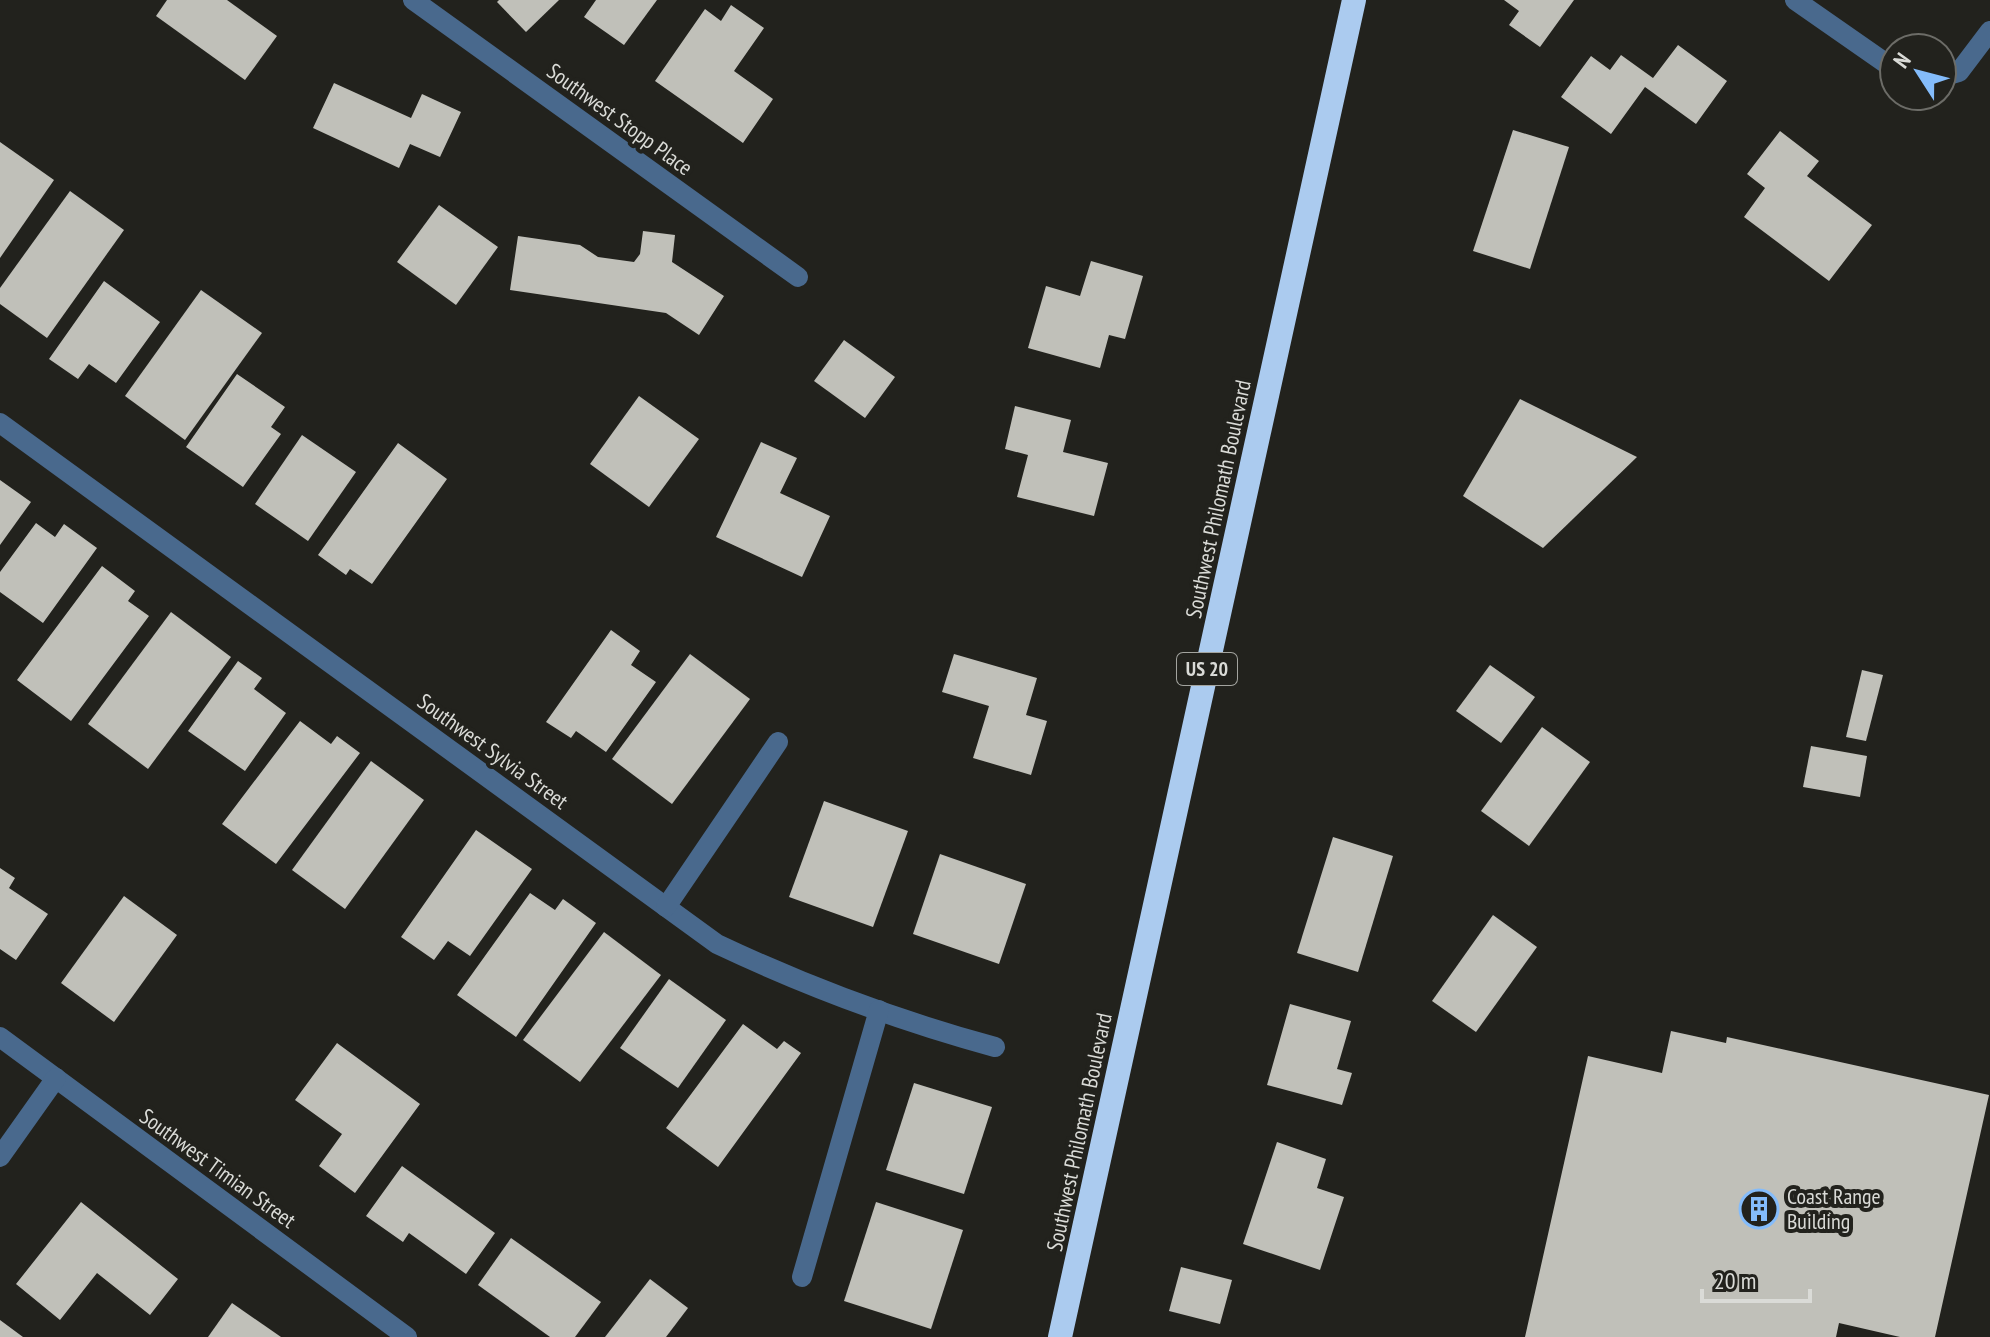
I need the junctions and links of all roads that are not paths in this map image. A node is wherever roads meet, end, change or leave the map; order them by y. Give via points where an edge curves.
1 (413, 0) edge
2 (1354, 0) edge
3 (1795, 0) edge
4 (1990, 31) edge
5 (1878, 58) edge
6 (1958, 66) edge
7 (798, 277) dead end
8 (0, 423) edge
9 (778, 742) dead end
10 (666, 907) junction
11 (879, 1010) junction
12 (0, 1037) edge
13 (995, 1047) dead end
14 (56, 1078) junction
15 (0, 1157) edge
16 (802, 1277) dead end
17 (407, 1337) edge
18 (1060, 1337) edge

1 - 7 street, Southwest Stopp Place
2 - 18 highway, Southwest Philomath Boulevard / US 20
3 - 5 street
4 - 6 street
8 - 10 street, Southwest Sylvia Street
9 - 10 street
10 - 11 street, Southwest Sylvia Street via 717,944
11 - 13 street, Southwest Sylvia Street
11 - 16 street
12 - 14 street, Southwest Timian Street
14 - 15 street
14 - 17 street, Southwest Timian Street

